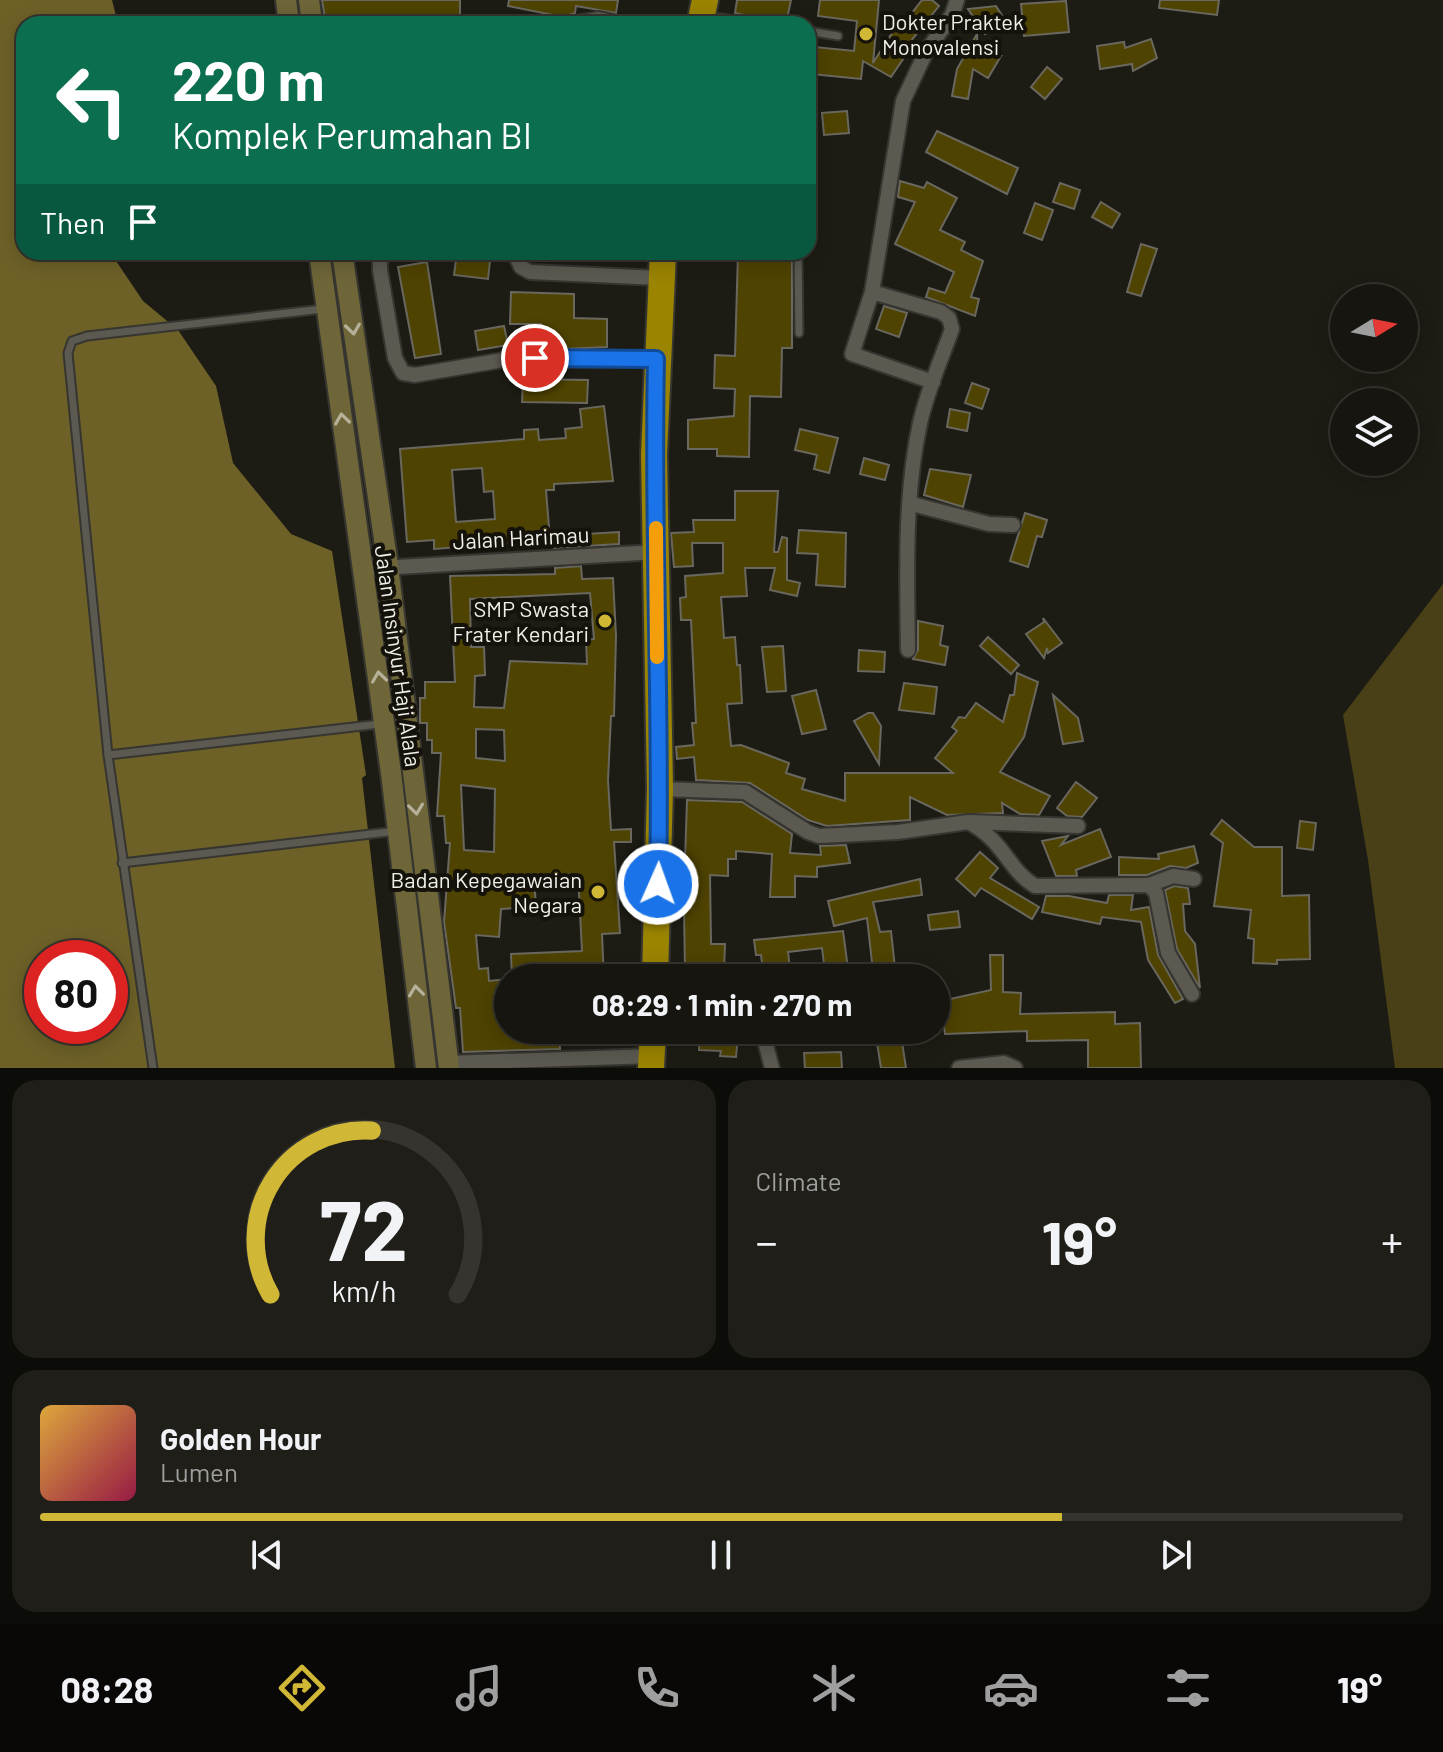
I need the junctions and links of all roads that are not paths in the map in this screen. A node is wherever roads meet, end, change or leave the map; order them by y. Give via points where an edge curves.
1 (957, 0) edge
2 (816, 32) edge
3 (838, 36) dead end
4 (320, 260) edge
5 (343, 260) edge
6 (380, 260) edge
7 (518, 260) edge
8 (662, 260) edge
9 (798, 260) edge
10 (660, 278) junction
11 (872, 292) junction
12 (327, 309) junction
13 (799, 333) dead end
14 (656, 359) junction
15 (933, 382) junction
16 (912, 504) junction
17 (1013, 525) dead end
18 (657, 552) junction
19 (388, 566) junction
20 (363, 569) junction
21 (908, 650) dead end
22 (385, 723) junction
23 (108, 755) junction
24 (660, 789) junction
25 (968, 822) junction
26 (1078, 826) dead end
27 (397, 831) junction
28 (122, 863) junction
29 (1194, 879) dead end
30 (1149, 885) junction
31 (655, 964) edge
32 (1192, 994) dead end
33 (766, 1044) edge
34 (652, 1051) edge
35 (448, 1066) edge
36 (153, 1068) edge
37 (426, 1068) edge
38 (772, 1068) edge
39 (959, 1068) edge
40 (1015, 1068) edge

1 - 11 street via 903,101
2 - 3 lane
4 - 12 main road, Jalan Insinyur Haji Alala
5 -> 19 main road, Jalan Insinyur Haji Alala
6 - 14 street via 395,358 405,375 514,360
7 - 10 street via 530,272
8 - 10 highway
9 - 13 lane
10 - 14 highway
11 - 15 street via 949,318 952,329
11 - 15 street via 852,354
20 -> 12 main road, Jalan Insinyur Haji Alala
12 - 23 lane via 72,341 68,353
14 - 18 highway
15 - 16 street via 920,421
16 - 17 street
16 - 21 street via 906,541
18 - 19 street, Jalan Harimau
18 - 24 highway
19 - 20 street, Jalan Harimau
19 -> 35 main road, Jalan Insinyur Haji Alala
22 -> 20 main road, Jalan Insinyur Haji Alala
22 - 23 lane
22 - 27 main road, Jalan Insinyur Haji Alala
23 - 28 lane
24 - 25 street via 745,792 819,836
24 - 31 highway
25 - 26 street
25 - 30 street via 996,840 1019,877 1035,886
27 - 28 lane
37 -> 27 main road, Jalan Insinyur Haji Alala
28 - 36 lane
29 - 30 street via 1173,876
30 - 32 street via 1156,893 1168,953
33 - 38 street
34 - 35 street
39 - 40 street via 1004,1063

